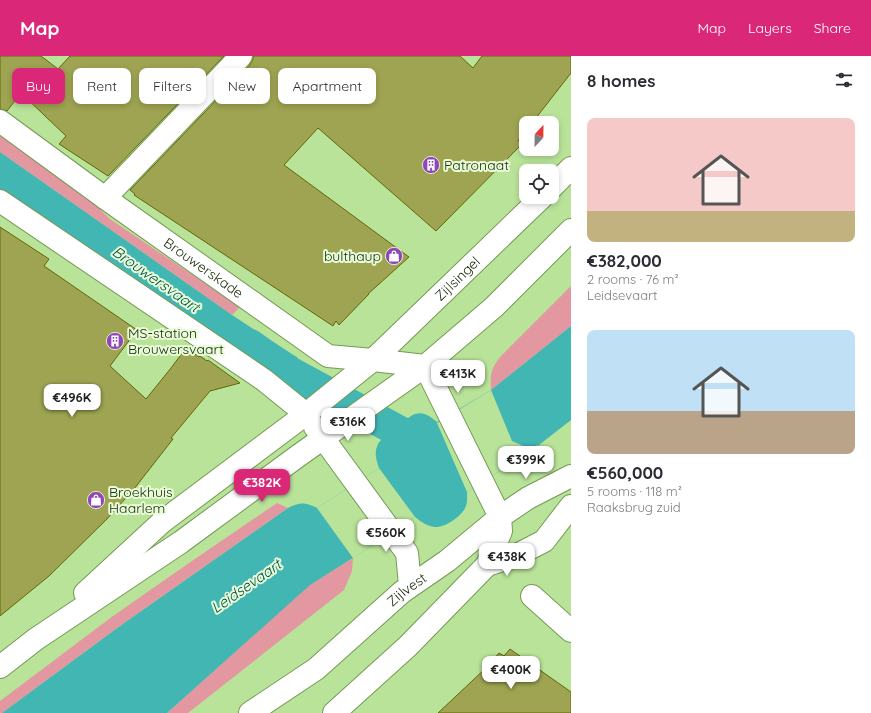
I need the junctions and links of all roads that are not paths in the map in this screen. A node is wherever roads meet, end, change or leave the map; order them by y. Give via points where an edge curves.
1 (241, 56) edge
2 (0, 121) edge
3 (571, 168) edge
4 (559, 180) edge
5 (105, 198) junction
6 (0, 201) edge
7 (535, 204) edge
8 (571, 230) edge
9 (373, 360) junction
10 (425, 366) junction
11 (314, 408) junction
12 (324, 438) junction
13 (571, 476) edge
14 (571, 506) edge
15 (496, 509) junction
16 (407, 553) junction
17 (447, 561) junction
18 (487, 565) junction
19 (410, 585) junction
20 (532, 596) dead end
21 (571, 631) edge
22 (36, 639) junction
23 (0, 667) edge
24 (250, 713) edge
25 (334, 713) edge

1 - 5 main road
2 - 5 main road, Brouwerskade
3 - 4 main road
5 - 9 main road, Brouwerskade via 328,356
6 - 11 main road via 264,380
7 - 9 main road, Zijlsingel
8 - 10 main road via 494,307
9 - 10 main road, Brouwerskade
9 - 11 main road, Zijlsingel
10 - 12 main road
10 - 15 main road
11 - 12 main road
11 - 22 main road via 162,522
12 - 16 main road
12 - 22 main road via 181,542
13 - 15 main road, Zijlvest via 528,498
14 - 18 main road via 544,541 515,556
15 - 17 main road, Zijlvest
15 - 18 main road via 501,531
16 - 17 main road
16 - 19 main road
17 - 18 main road
17 - 19 main road, Zijlvest
18 - 25 main road via 408,646
19 - 24 main road, Zijlvest via 316,669
20 - 21 main road
22 - 23 main road

